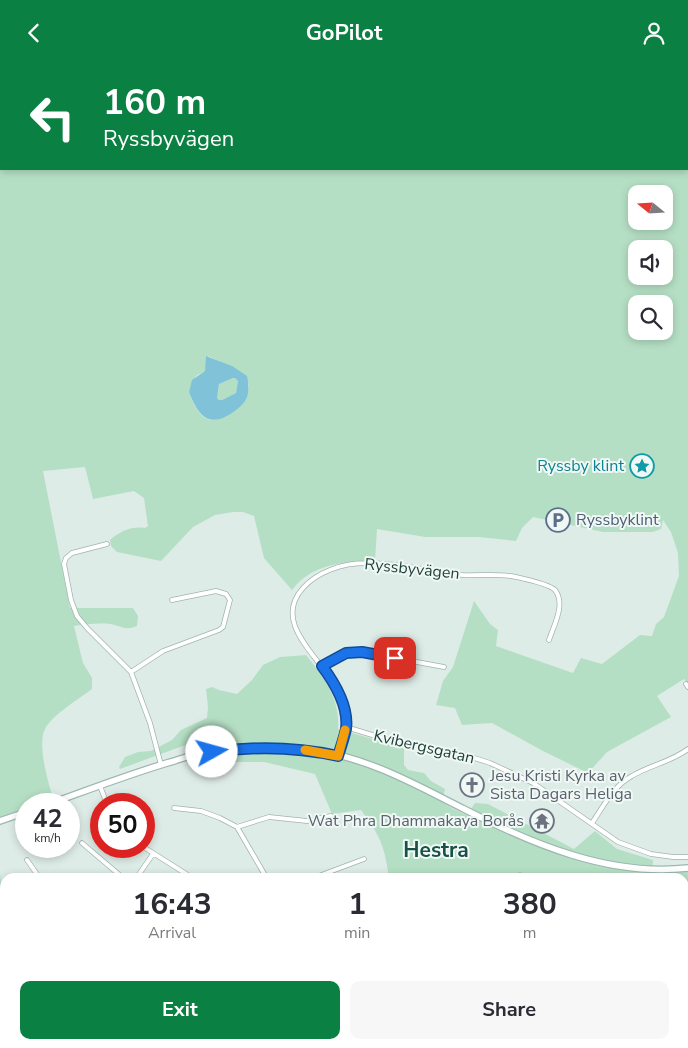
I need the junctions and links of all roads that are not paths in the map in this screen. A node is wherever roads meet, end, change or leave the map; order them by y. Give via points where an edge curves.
1 (107, 544) dead end
2 (172, 600) dead end
3 (549, 640) dead end
4 (322, 666) junction
5 (444, 667) dead end
6 (131, 672) junction
7 (346, 727) junction
8 (688, 749) edge
9 (338, 756) junction
10 (161, 765) junction
11 (100, 786) junction
12 (80, 793) edge
13 (103, 793) edge
14 (174, 807) dead end
15 (15, 816) edge
16 (331, 816) dead end
17 (0, 821) edge
18 (592, 823) junction
19 (237, 827) junction
20 (82, 843) dead end
21 (155, 855) edge
22 (688, 857) edge
23 (150, 858) edge
24 (364, 859) dead end
25 (27, 860) dead end
26 (688, 868) edge
27 (36, 873) edge
28 (117, 873) edge
29 (140, 873) edge
30 (184, 873) edge
31 (264, 873) edge
32 (327, 873) edge

1 - 6 street via 72,553 64,564 77,616
2 - 6 street via 216,591 226,593 230,600 223,627 219,630 163,651
3 - 4 street, Ryssbyvägen via 560,605 552,587 504,575 461,575 364,563 320,575 296,597 292,613 298,635
4 - 5 street via 346,653 362,652
4 - 7 street, Ryssbyvägen via 338,693
6 - 10 street via 155,738
7 - 9 street, Ryssbyvägen
7 - 18 street, Kvibergsgatan via 490,763 533,783
8 - 18 street via 630,777 618,787
9 - 10 main road via 298,749 245,748 200,753
9 - 26 main road via 392,774 556,850 623,867
10 - 11 main road
11 - 12 main road
11 - 13 street
14 - 19 street via 200,811
15 - 17 main road
16 - 19 street via 306,821 269,817
18 - 22 street, Kvibergsgatan via 618,842 641,851
19 - 31 street
20 - 28 street
21 - 30 street
23 - 29 street
24 - 32 street
25 - 27 street

